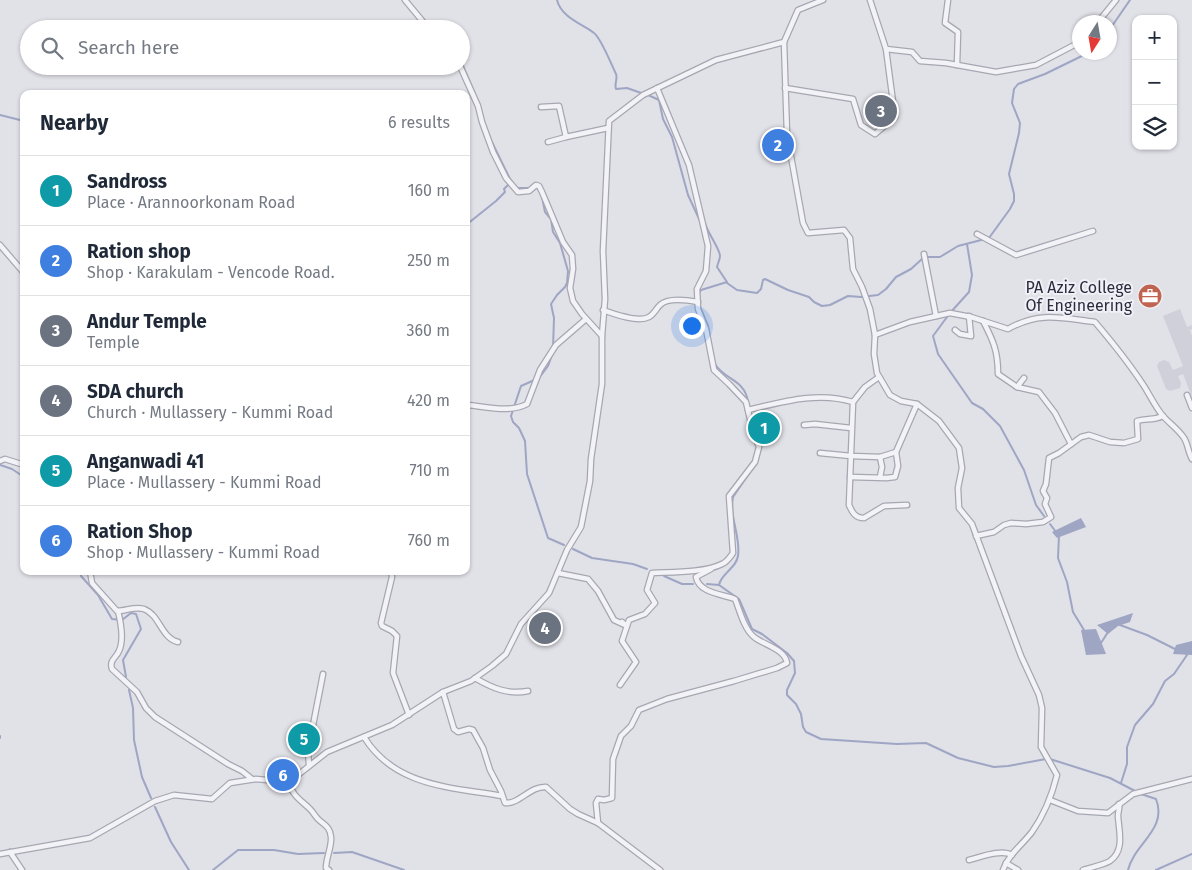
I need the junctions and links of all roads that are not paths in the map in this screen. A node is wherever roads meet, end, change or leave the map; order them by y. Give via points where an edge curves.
1 (405, 0) edge
2 (822, 0) edge
3 (870, 0) edge
4 (948, 0) edge
5 (1116, 0) edge
6 (1104, 15) edge
7 (422, 20) edge
8 (784, 42) junction
9 (1072, 46) edge
10 (886, 49) junction
11 (957, 65) junction
12 (464, 75) edge
13 (657, 88) junction
14 (786, 88) junction
15 (541, 107) dead end
16 (608, 128) junction
17 (566, 138) junction
18 (548, 142) dead end
19 (1093, 231) dead end
20 (976, 234) dead end
21 (0, 245) edge
22 (924, 254) dead end
23 (20, 269) edge
24 (698, 302) junction
25 (603, 310) junction
26 (936, 316) junction
27 (969, 316) junction
28 (586, 319) junction
29 (983, 321) junction
30 (955, 330) dead end
31 (875, 335) junction
32 (602, 336) junction
33 (879, 377) junction
34 (1024, 378) dead end
35 (1017, 388) junction
36 (1187, 395) dead end
37 (853, 402) junction
38 (917, 404) junction
39 (470, 405) edge
40 (1192, 408) edge
41 (748, 410) junction
42 (1163, 416) junction
43 (804, 425) dead end
44 (851, 428) junction
45 (1071, 444) junction
46 (896, 452) junction
47 (820, 453) dead end
48 (851, 456) junction
49 (880, 457) junction
50 (1192, 459) edge
51 (0, 461) edge
52 (20, 464) edge
53 (850, 477) junction
54 (880, 477) junction
55 (907, 505) dead end
56 (976, 536) junction
57 (714, 567) junction
58 (558, 573) junction
59 (91, 575) edge
60 (391, 575) edge
61 (117, 610) junction
62 (622, 622) dead end
63 (627, 626) junction
64 (178, 642) dead end
65 (323, 674) dead end
66 (474, 678) junction
67 (620, 685) dead end
68 (528, 691) dead end
69 (443, 692) junction
70 (410, 715) junction
71 (364, 737) junction
72 (309, 765) junction
73 (1192, 778) edge
74 (252, 779) junction
75 (289, 782) junction
76 (502, 796) junction
77 (1050, 800) junction
78 (1119, 804) junction
79 (598, 823) junction
80 (10, 852) junction
81 (0, 854) edge
82 (1012, 856) junction
83 (969, 860) dead end
84 (1006, 863) junction
85 (22, 870) edge
86 (329, 870) edge
87 (660, 870) edge
88 (1003, 870) edge
89 (1018, 870) edge
90 (1083, 870) edge

1 - 7 street
2 - 8 street via 798,10
3 - 10 street
4 - 11 street via 945,22 958,32
5 - 6 street
8 - 13 street via 716,60
8 - 14 street
9 - 11 street via 1036,65 996,72
10 - 11 street via 912,52 920,61
10 - 14 street via 895,117 875,134 860,126 853,99
12 - 28 street via 506,178 516,191 539,186 563,242 572,255 570,288 573,300
13 - 16 street via 608,121
13 - 24 street via 690,166 708,246 706,271 697,289
14 - 31 street via 787,134 803,223 808,233 844,230 850,238 852,269 866,297
15 - 17 street via 559,106
16 - 17 street
16 - 25 street via 602,251
17 - 18 street
19 - 20 street via 1016,255
21 - 23 street
22 - 26 street
24 - 25 street via 666,301 645,318
24 - 41 street via 714,370 746,402
25 - 32 street
26 - 27 street via 950,313
26 - 31 street
27 - 29 street
27 - 30 street via 971,336
28 - 32 street
28 - 39 street via 556,345 540,370 527,404 518,409
29 - 35 street via 994,341 998,374
29 - 42 street via 1008,329 1021,322 1048,316 1095,322 1142,382
31 - 33 street via 874,354
32 - 58 street via 602,384 590,481 581,527
33 - 37 street
33 - 38 street via 890,395
34 - 35 street
35 - 45 street via 1039,392 1055,413
36 - 40 street
37 - 41 street via 840,398 797,398
37 - 44 street
38 - 46 street
38 - 56 street via 939,422 959,448 962,468 959,508 972,524
41 - 57 street via 759,447 755,462 729,496 733,553 724,563
42 - 45 street via 1154,421 1137,421 1138,439 1110,442 1089,435
42 - 50 street via 1181,432
43 - 44 street
44 - 48 street
45 - 56 street via 1049,458 1042,491 1047,498 1045,504 1051,518 1042,522 1011,523 994,532
46 - 49 street
46 - 54 street via 898,466 895,477
47 - 48 street
48 - 49 street
48 - 53 street
49 - 54 street
51 - 52 street
53 - 54 street
53 - 55 street via 849,505 856,516 864,518 884,506
56 - 77 street via 1039,695 1041,747 1057,775
57 - 63 street via 652,573 647,590 655,603 645,614 629,620
57 - 79 street via 696,577 698,582 712,593 735,599 750,633 782,654 787,663 639,710 631,726 621,736 613,759 612,798 598,799 596,803
58 - 63 street via 588,580 614,620
58 - 66 street via 549,593 521,624 506,654
59 - 61 street via 92,583
60 - 70 street via 382,626 398,636 393,673
61 - 64 street via 147,610 168,636
61 - 74 street via 121,641 112,668 137,692 155,717
62 - 63 street
63 - 67 street via 622,641 636,662
65 - 72 street via 308,751
66 - 68 street via 504,691
66 - 69 street
69 - 70 street
69 - 76 street via 454,729 458,732 473,730
70 - 71 street
71 - 72 street via 335,748
71 - 76 street via 370,747 410,777 433,785
72 - 75 street
73 - 78 street via 1133,794
74 - 75 street
74 - 80 street via 230,783 212,799 174,795 155,801 90,838
75 - 86 street via 291,791 327,825 331,837 326,859
76 - 79 street via 508,804 532,790 546,787 573,811
77 - 78 street via 1078,811 1108,813
77 - 82 street via 1032,831
78 - 90 street via 1121,840 1115,855 1109,862
79 - 87 street
80 - 81 street
80 - 85 street
82 - 83 street via 1009,853
82 - 84 street
84 - 88 street
84 - 89 street

